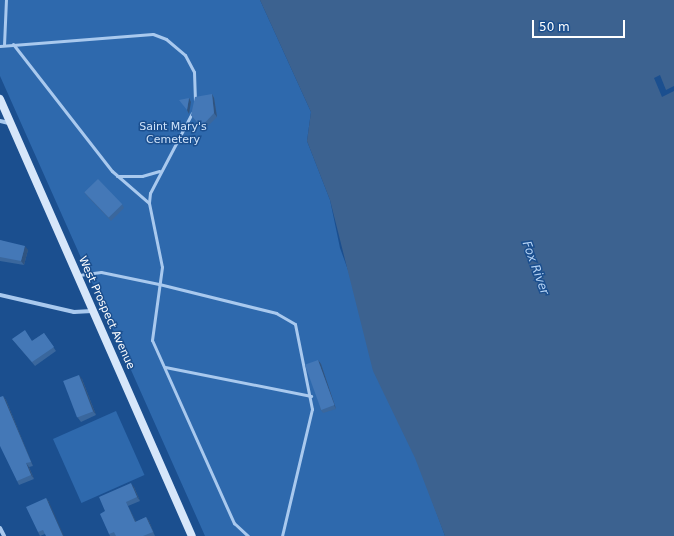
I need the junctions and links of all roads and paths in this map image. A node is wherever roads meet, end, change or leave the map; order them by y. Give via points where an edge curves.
1 (6, 0) edge
2 (13, 44) junction
3 (2, 46) edge
4 (0, 99) edge
5 (0, 121) edge
6 (10, 123) junction
7 (159, 171) junction
8 (117, 176) junction
9 (148, 203) junction
10 (78, 276) junction
11 (159, 284) junction
12 (0, 295) edge
13 (92, 311) junction
14 (165, 367) junction
15 (311, 396) junction
16 (0, 528) edge
17 (4, 536) edge
18 (192, 536) edge
19 (248, 536) edge
20 (282, 536) edge

1 - 3 lane
2 - 3 lane
2 - 7 lane via 138,33 166,39 185,55 197,89 188,125
2 - 8 lane
4 - 6 main road, West Prospect Avenue
5 - 6 street
6 - 10 main road, West Prospect Avenue
7 - 8 lane via 142,176
7 - 9 lane
8 - 9 lane
9 - 11 lane via 159,252
10 - 11 lane via 101,272
10 - 13 main road, West Prospect Avenue
11 - 14 lane via 152,340
11 - 15 lane via 286,316 298,332
12 - 13 street via 74,312
13 - 18 main road, West Prospect Avenue
14 - 15 lane
14 - 19 lane via 234,523
15 - 20 lane via 310,423
16 - 17 street

